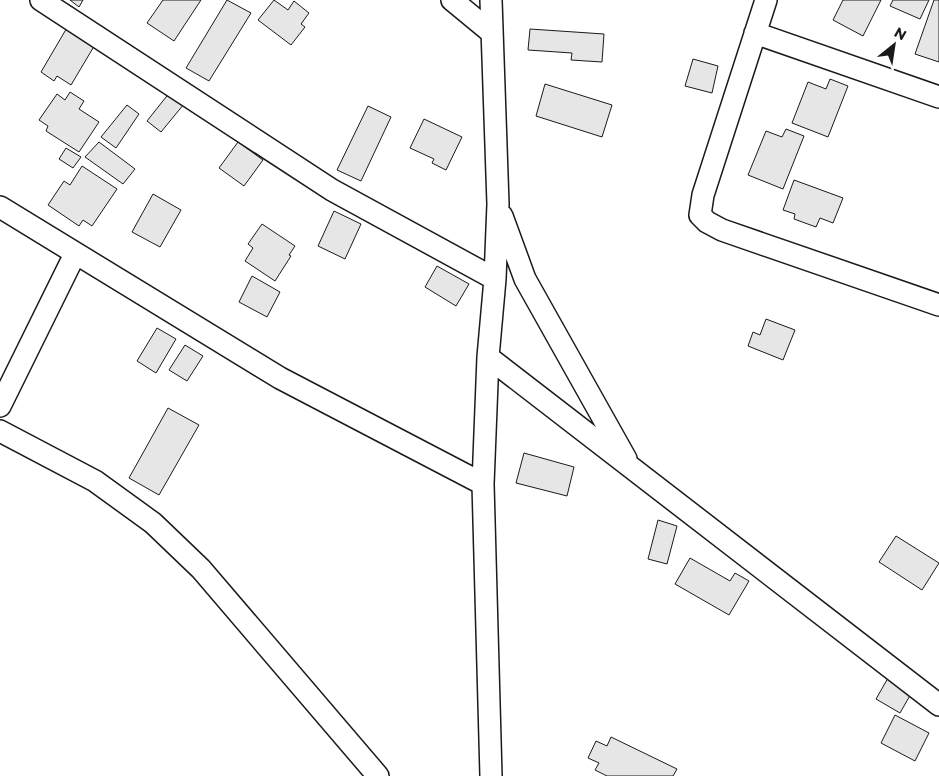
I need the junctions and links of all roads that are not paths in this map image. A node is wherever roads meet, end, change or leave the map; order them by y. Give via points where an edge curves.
1 (41, 0) edge
2 (452, 0) edge
3 (490, 0) edge
4 (766, 0) edge
5 (755, 33) junction
6 (492, 34) junction
7 (939, 97) edge
8 (498, 204) junction
9 (0, 207) edge
10 (76, 254) junction
11 (496, 279) junction
12 (939, 305) edge
13 (488, 357) junction
14 (0, 406) edge
15 (0, 431) edge
16 (631, 468) junction
17 (483, 484) junction
18 (939, 705) edge
19 (378, 776) edge
20 (491, 776) edge

1 - 11 street via 332,190
2 - 6 street
3 - 6 street
4 - 5 street
5 - 7 street
5 - 12 street via 703,195 700,215 722,230
6 - 8 street
8 - 11 street
8 - 16 street via 525,279
9 - 10 street
10 - 14 street
10 - 17 street via 280,378
11 - 13 street
13 - 16 street
13 - 17 street
15 - 19 street via 95,481 153,524 201,569
16 - 18 street
17 - 20 street

